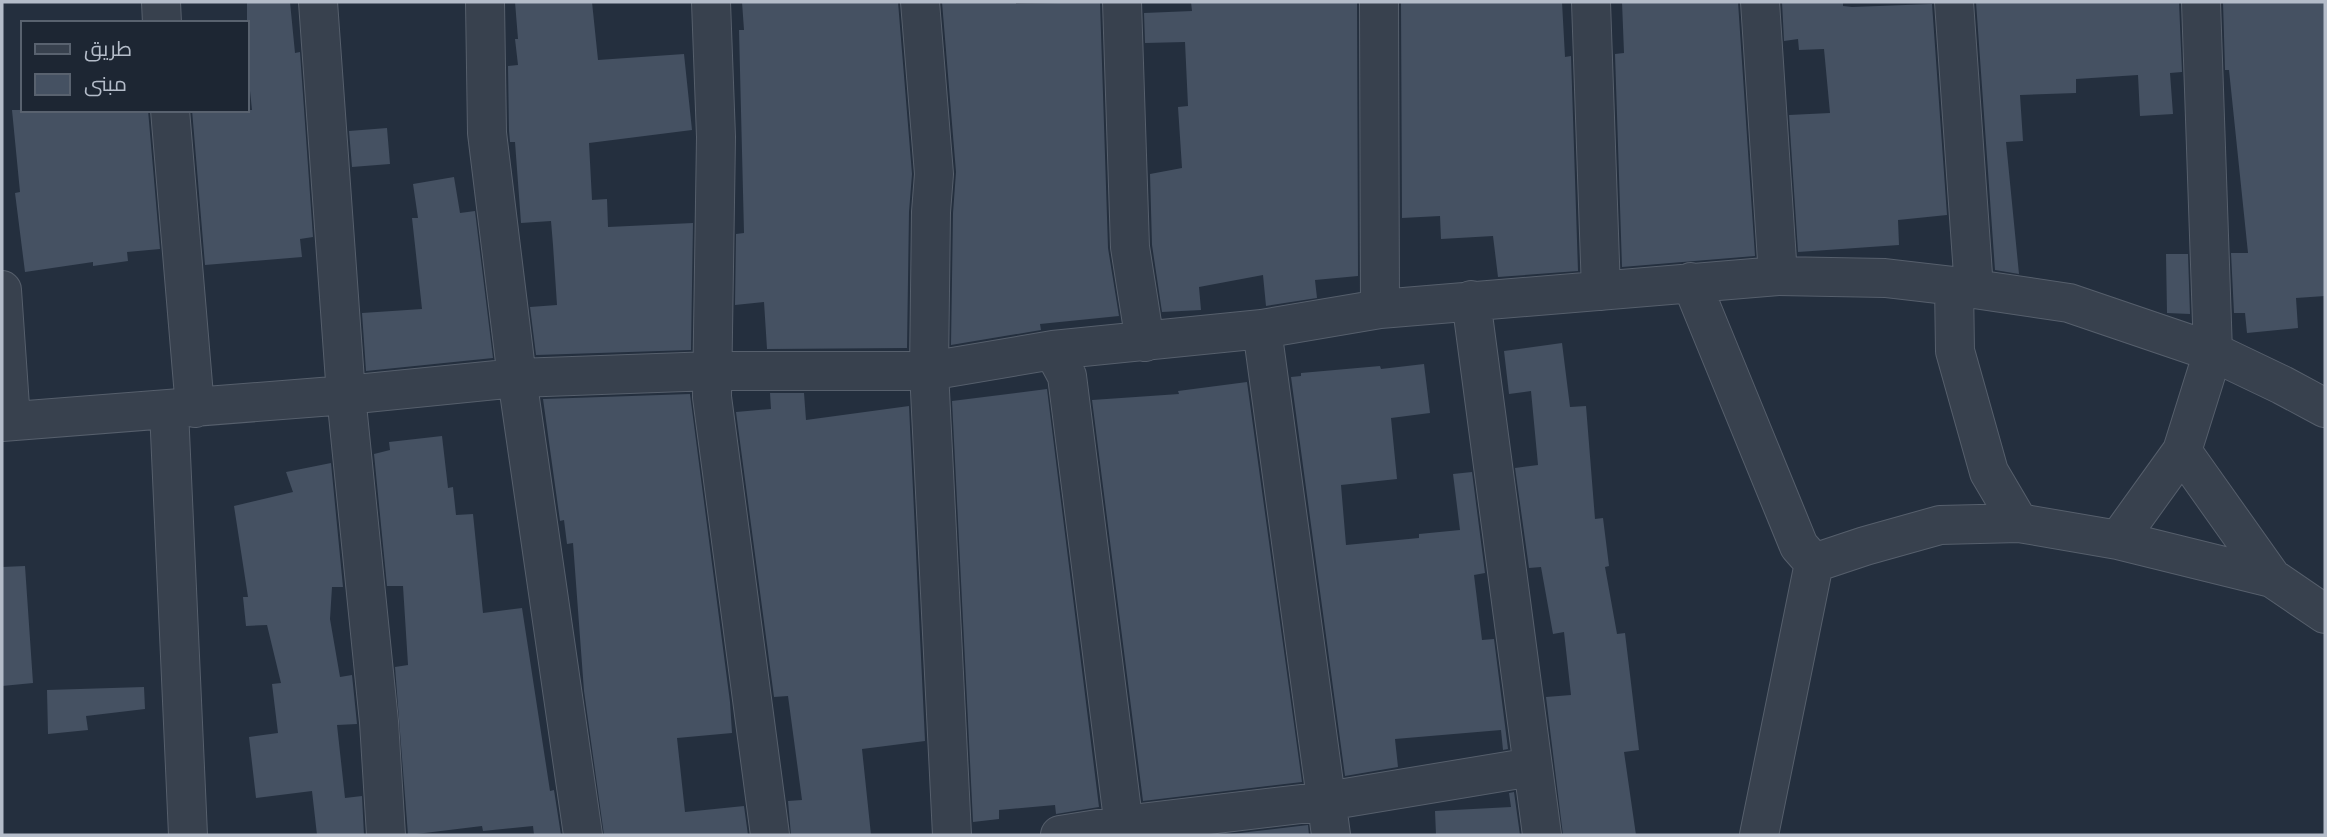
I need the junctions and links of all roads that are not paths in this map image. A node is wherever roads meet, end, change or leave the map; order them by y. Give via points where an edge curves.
1 (161, 2) edge
2 (318, 2) edge
3 (485, 2) edge
4 (711, 2) edge
5 (920, 2) edge
6 (1122, 2) edge
7 (1379, 2) edge
8 (1591, 2) edge
9 (1760, 2) edge
10 (1954, 2) edge
11 (2201, 2) edge
12 (162, 21) edge
13 (170, 112) edge
14 (1778, 276) junction
15 (1691, 282) junction
16 (1964, 287) junction
17 (2, 290) edge
18 (1601, 291) junction
19 (1471, 300) junction
20 (1380, 309) junction
21 (1262, 329) junction
22 (1145, 342) junction
23 (1054, 350) junction
24 (2213, 352) junction
25 (713, 371) junction
26 (929, 371) junction
27 (517, 378) junction
28 (346, 395) junction
29 (2325, 408) edge
30 (182, 409) junction
31 (6, 422) edge
32 (2182, 451) junction
33 (2019, 523) junction
34 (2118, 540) junction
35 (1814, 563) junction
36 (2272, 578) junction
37 (2325, 614) edge
38 (1532, 767) junction
39 (1329, 818) edge
40 (1124, 830) edge
41 (188, 835) edge
42 (386, 835) edge
43 (583, 835) edge
44 (770, 835) edge
45 (952, 835) edge
46 (1060, 835) edge
47 (1542, 835) edge
48 (1759, 835) edge

1 - 12 street
2 - 28 street
3 - 27 street via 487,133
4 - 25 street via 716,136
5 - 26 street via 934,174
6 - 22 street via 1130,247
7 - 20 street
8 - 18 street
9 - 14 street
10 - 16 street
11 - 24 street
13 - 30 street
14 - 15 street
14 - 16 street via 1885,278
15 - 18 street
15 - 35 street via 1799,547
16 - 24 street via 2069,303
16 - 33 street via 1955,351 1989,472
17 - 31 street
18 - 19 street
19 - 20 street
19 - 38 street
20 - 21 street
21 - 22 street
21 - 39 street
22 - 23 street
23 - 26 street
23 - 40 street via 1066,376
24 - 29 street
24 - 32 street
25 - 26 street
25 - 27 street
25 - 44 street via 712,397
26 - 45 street
27 - 28 street
27 - 43 street
28 - 30 street
28 - 42 street
30 - 31 street
30 - 41 street
32 - 34 street
32 - 36 street
33 - 34 street
33 - 35 street via 1940,525
34 - 36 street
35 - 48 street
36 - 37 street
38 - 39 street
38 - 47 street
39 - 40 street
40 - 46 street

